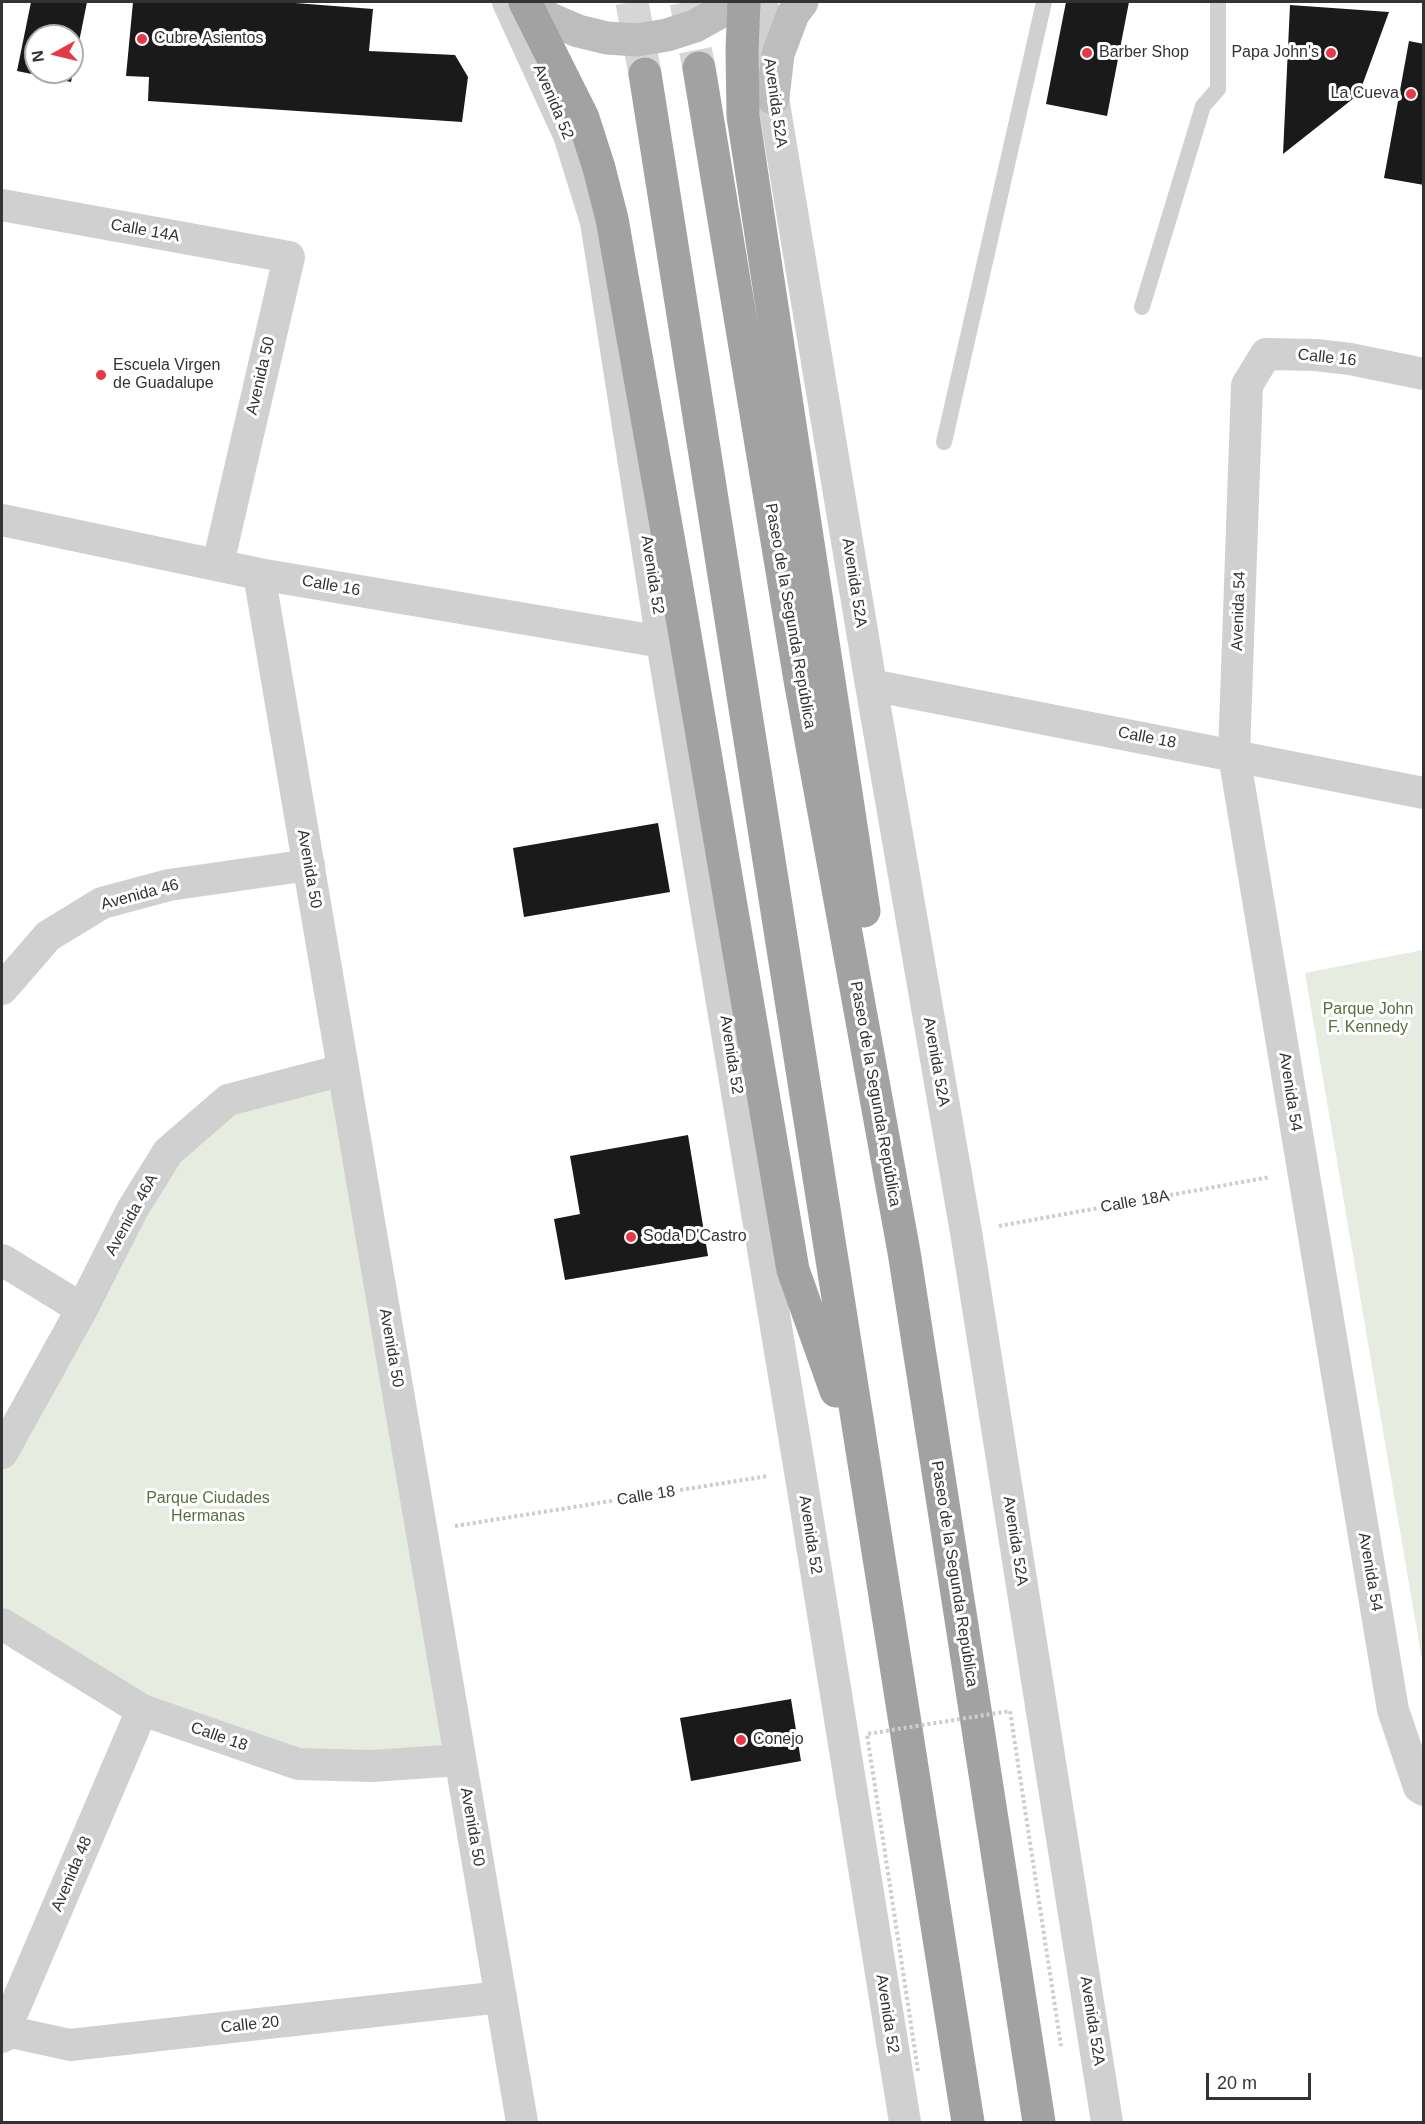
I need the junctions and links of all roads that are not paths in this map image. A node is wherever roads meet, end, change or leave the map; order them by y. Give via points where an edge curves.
1 (508, 2) edge
2 (525, 2) edge
3 (733, 2) edge
4 (744, 2) edge
5 (762, 2) edge
6 (802, 2) edge
7 (1044, 2) edge
8 (1218, 2) edge
9 (699, 68) tunnel mouth
10 (645, 74) tunnel mouth
11 (773, 98) junction
12 (2, 205) edge
13 (289, 257) joint
14 (1142, 307) dead end
15 (1424, 374) edge
16 (1247, 385) joint
17 (944, 442) dead end
18 (2, 520) edge
19 (218, 564) junction
20 (259, 574) junction
21 (662, 642) junction
22 (871, 685) junction
23 (1234, 755) junction
24 (1424, 793) edge
25 (309, 865) junction
26 (2, 989) edge
27 (343, 1070) junction
28 (904, 1252) junction
29 (2, 1260) edge
30 (82, 1309) junction
31 (2, 1453) edge
32 (863, 1465) junction
33 (2, 1624) edge
34 (142, 1710) junction
35 (460, 1760) junction
36 (1424, 1790) edge
37 (501, 1997) junction
38 (2, 2033) edge
39 (1041, 2121) edge
40 (522, 2122) edge
41 (905, 2122) edge
42 (968, 2122) edge
43 (1107, 2122) edge

1 - 21 street, Avenida 52 via 569,135 596,222
2 - 3 main road via 578,31 637,40 695,26
2 - 32 highway via 583,118 612,219 793,1270
4 - 28 highway via 743,116 872,963
5 - 11 street, Avenida 52A
6 - 11 main road via 793,14 778,54
7 - 17 lane
8 - 14 lane via 1218,89 1203,106
9 - 28 highway, Paseo de la Segunda República via 800,680
10 - 32 highway
11 - 22 street, Avenida 52A
12 - 13 street, Calle 14A
13 - 19 street, Avenida 50
15 - 16 street, Calle 16 via 1316,355 1266,354
16 - 23 street, Avenida 54
18 - 19 street, Calle 16
19 - 20 street, Calle 16
20 - 21 street, Calle 16
20 - 25 street, Avenida 50
21 - 41 street, Avenida 52
22 - 23 street, Calle 18
22 - 43 street, Avenida 52A via 966,1232
23 - 24 street, Calle 18
23 - 36 street, Avenida 54 via 1393,1710 1419,1786
25 - 26 street, Avenida 46 via 170,885 102,903 48,936
25 - 27 street, Avenida 50
27 - 30 street, Avenida 46A via 228,1100 168,1152 132,1210
27 - 35 street, Avenida 50
28 - 39 highway, Paseo de la Segunda República
29 - 30 street
30 - 31 street, Avenida 46A
32 - 42 highway
33 - 34 street, Calle 18
34 - 35 street, Calle 18 via 298,1764 372,1766
34 - 38 street, Avenida 48
35 - 37 street, Avenida 50
37 - 38 street, Calle 20 via 70,2045
37 - 40 street, Avenida 50

